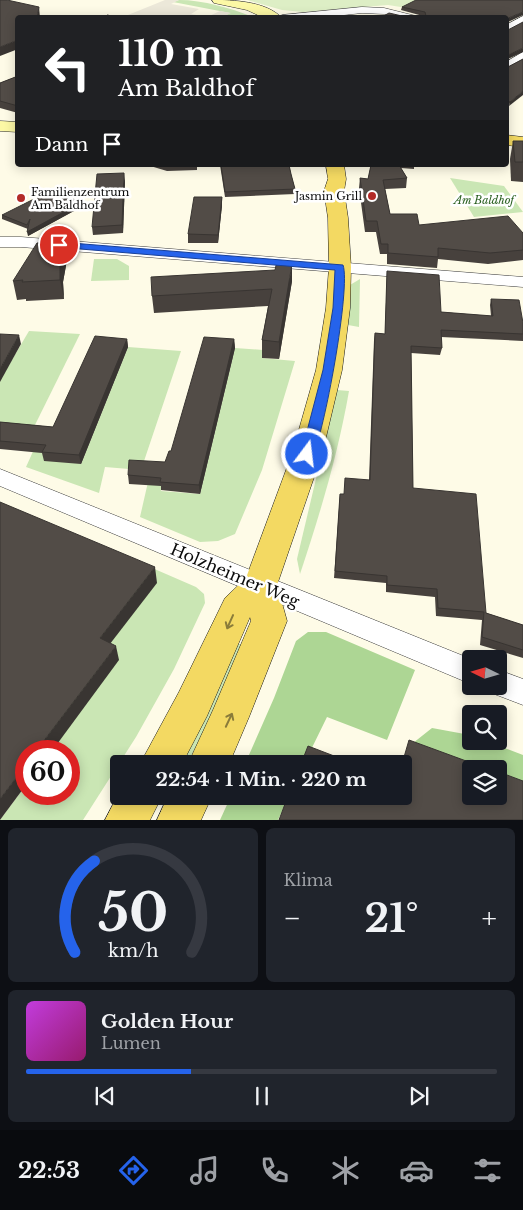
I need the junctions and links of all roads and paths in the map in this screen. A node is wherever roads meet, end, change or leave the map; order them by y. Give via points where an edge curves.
1 (218, 0) edge
2 (269, 15) edge
3 (312, 15) edge
4 (404, 15) edge
5 (523, 19) edge
6 (509, 33) edge
7 (523, 55) edge
8 (509, 66) edge
9 (0, 126) edge
10 (15, 127) edge
11 (509, 132) edge
12 (523, 134) edge
13 (509, 140) edge
14 (523, 142) edge
15 (322, 167) edge
16 (335, 167) edge
17 (334, 191) junction
18 (0, 242) edge
19 (340, 267) junction
20 (523, 282) edge
21 (0, 477) edge
22 (260, 585) junction
23 (462, 668) edge
24 (508, 686) edge
25 (523, 692) edge
26 (165, 755) edge
27 (212, 755) edge
28 (135, 805) edge
29 (186, 805) edge
30 (126, 820) edge
31 (178, 820) edge

1 - 2 main road via 252,7
3 - 4 street via 362,10
5 - 6 street
7 - 8 street
9 - 10 main road
11 - 12 main road
13 - 14 main road
15 - 17 main road
16 - 17 main road
17 - 19 main road
18 - 19 street
19 - 20 street
19 - 22 main road via 329,370 307,454
21 - 22 street, Holzheimer Weg
22 - 23 street, Holzheimer Weg
22 -> 26 main road via 237,608 193,704
27 -> 22 main road via 269,621
24 - 25 street
28 - 30 main road
29 - 31 main road

